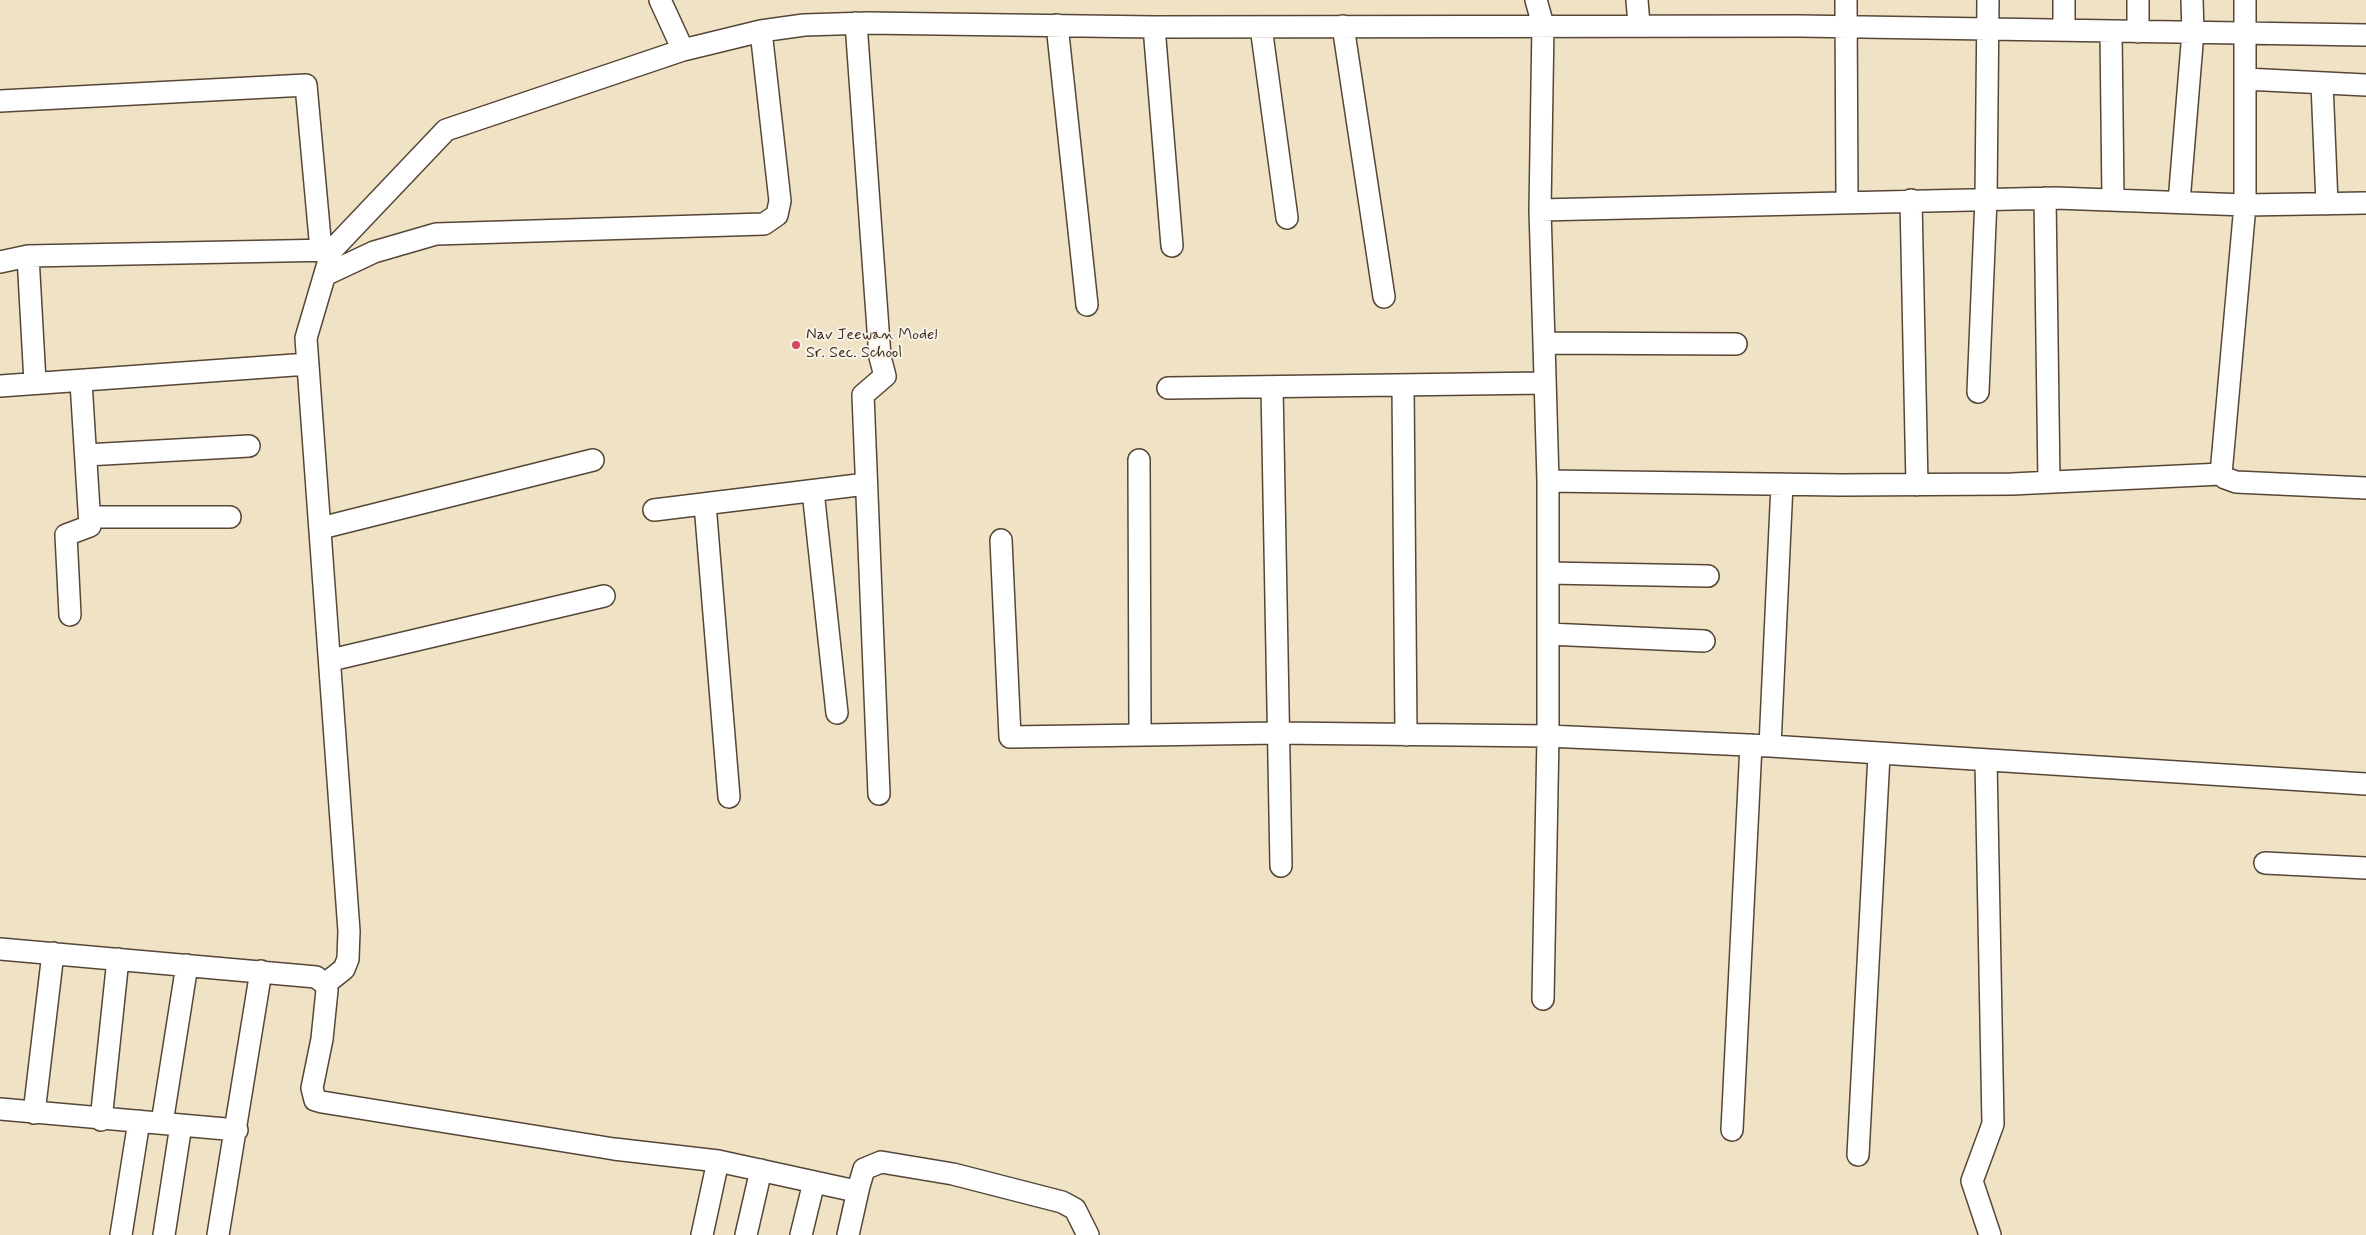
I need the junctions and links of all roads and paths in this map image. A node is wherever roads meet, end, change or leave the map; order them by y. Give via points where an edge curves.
1 (660, 0) edge
2 (1536, 0) edge
3 (1636, 0) edge
4 (1846, 0) edge
5 (1988, 0) edge
6 (2064, 0) edge
7 (2138, 0) edge
8 (2192, 0) edge
9 (2245, 0) edge
10 (856, 23) junction
11 (1057, 25) junction
12 (1543, 25) junction
13 (1639, 25) junction
14 (1262, 26) junction
15 (1343, 26) junction
16 (1845, 26) junction
17 (1154, 27) junction
18 (1988, 29) junction
19 (2064, 30) junction
20 (761, 31) junction
21 (2111, 32) junction
22 (2138, 32) junction
23 (2194, 32) junction
24 (2245, 33) junction
25 (2366, 35) edge
26 (684, 50) junction
27 (2245, 80) junction
28 (2322, 83) junction
29 (2366, 85) edge
30 (0, 101) edge
31 (2045, 198) junction
32 (1986, 199) junction
33 (1911, 200) junction
34 (2113, 200) junction
35 (1847, 201) junction
36 (2179, 202) junction
37 (2366, 203) edge
38 (2328, 204) junction
39 (2245, 205) junction
40 (1540, 210) junction
41 (1287, 218) dead end
42 (1172, 246) dead end
43 (326, 250) junction
44 (28, 256) junction
45 (0, 262) edge
46 (324, 275) junction
47 (1384, 298) dead end
48 (1087, 306) dead end
49 (1544, 343) junction
50 (1736, 344) dead end
51 (308, 364) junction
52 (35, 382) junction
53 (81, 382) junction
54 (1545, 383) junction
55 (1403, 385) junction
56 (0, 386) edge
57 (1272, 387) junction
58 (1168, 388) dead end
59 (1978, 392) dead end
60 (249, 446) dead end
61 (86, 455) junction
62 (593, 460) dead end
63 (1139, 460) dead end
64 (2221, 474) junction
65 (1548, 481) junction
66 (2049, 482) junction
67 (866, 484) junction
68 (1782, 484) junction
69 (1917, 485) junction
70 (2366, 488) edge
71 (813, 491) junction
72 (705, 504) junction
73 (654, 510) dead end
74 (90, 517) junction
75 (230, 517) dead end
76 (321, 528) junction
77 (1001, 540) dead end
78 (1548, 573) junction
79 (1708, 576) dead end
80 (604, 596) dead end
81 (70, 615) dead end
82 (1548, 634) junction
83 (1704, 641) dead end
84 (331, 660) junction
85 (837, 713) dead end
86 (1140, 733) junction
87 (1278, 733) junction
88 (1406, 735) junction
89 (1548, 736) junction
90 (1761, 746) junction
91 (1879, 755) junction
92 (1986, 761) junction
93 (2366, 784) edge
94 (878, 794) dead end
95 (729, 797) dead end
96 (2265, 863) dead end
97 (1281, 866) dead end
98 (2366, 868) edge
99 (0, 948) edge
100 (53, 953) junction
101 (118, 959) junction
102 (187, 965) junction
103 (261, 971) junction
104 (325, 984) junction
105 (1543, 999) dead end
106 (0, 1109) edge
107 (34, 1113) junction
108 (101, 1120) junction
109 (139, 1122) junction
110 (172, 1124) junction
111 (236, 1130) junction
112 (1732, 1130) dead end
113 (1858, 1155) dead end
114 (718, 1161) junction
115 (761, 1170) junction
116 (814, 1182) junction
117 (859, 1186) junction
118 (121, 1235) edge
119 (164, 1235) edge
120 (218, 1235) edge
121 (702, 1235) edge
122 (746, 1235) edge
123 (801, 1235) edge
124 (848, 1235) edge
125 (1087, 1235) edge
126 (1990, 1235) edge

1 - 26 street
2 - 12 street
3 - 13 street
4 - 16 street
5 - 18 street
6 - 19 street
7 - 22 street
8 - 23 street
9 - 24 street
10 - 11 street
10 - 20 street
10 - 67 street via 880,357 885,376 863,395
11 - 17 street
11 - 48 street
12 - 13 street
12 - 15 street
12 - 40 street
13 - 16 street
14 - 15 street
14 - 17 street
14 - 41 street
15 - 47 street
16 - 18 street
16 - 35 street
17 - 42 street
18 - 19 street
18 - 32 street
19 - 21 street
20 - 26 street
20 - 46 street via 780,201 778,215 764,224 436,234 374,252
21 - 22 street
21 - 34 street
22 - 23 street
23 - 24 street
23 - 36 street
24 - 25 street
24 - 27 street
26 - 43 street via 446,130
27 - 28 street
27 - 39 street
28 - 29 street
28 - 38 street
30 - 43 street via 306,85
31 - 32 street
31 - 34 street
31 - 66 street
32 - 33 street
32 - 59 street
33 - 35 street
33 - 69 street
34 - 36 street
35 - 40 street
36 - 39 street
37 - 38 street
38 - 39 street
39 - 64 street
40 - 49 street
43 - 44 street
43 - 46 street
44 - 45 street
44 - 52 street
46 - 51 street via 306,338
49 - 50 street
49 - 54 street
51 - 53 street
51 - 76 street
52 - 53 street
52 - 56 street
53 - 61 street
54 - 55 street
54 - 65 street
55 - 57 street
55 - 88 street
57 - 58 street
57 - 87 street
60 - 61 street
61 - 74 street
62 - 76 street
63 - 86 street
64 - 66 street
64 - 70 street via 2236,482
65 - 68 street
65 - 78 street
66 - 69 street
67 - 71 street
67 - 94 street
68 - 69 street
68 - 90 street
71 - 72 street
71 - 85 street
72 - 73 street
72 - 95 street
74 - 75 street
74 - 81 street via 90,526 66,535
76 - 84 street
77 - 86 street via 1010,737
78 - 79 street
78 - 82 street
80 - 84 street
82 - 83 street
82 - 89 street
84 - 104 street via 349,931 348,959 344,970
86 - 87 street
87 - 88 street
87 - 97 street
88 - 89 street
89 - 90 street
89 - 105 street
90 - 91 street
90 - 112 street
91 - 92 street
91 - 113 street
92 - 93 street
92 - 126 street via 1993,1124 1972,1181
96 - 98 street
99 - 100 street
100 - 101 street
100 - 107 street
101 - 102 street
101 - 108 street
102 - 103 street
102 - 110 street
103 - 104 street via 316,977
103 - 111 street
104 - 114 street via 322,1039 312,1088 315,1100 606,1148
106 - 107 street
107 - 108 street
108 - 109 street
109 - 110 street
109 - 118 street
110 - 111 street
110 - 119 street
111 - 120 street
114 - 115 street
114 - 121 street
115 - 116 street
115 - 122 street
116 - 117 street via 851,1190
116 - 123 street
117 - 124 street
117 - 125 street via 864,1169 881,1162 953,1174 1062,1202 1075,1209

